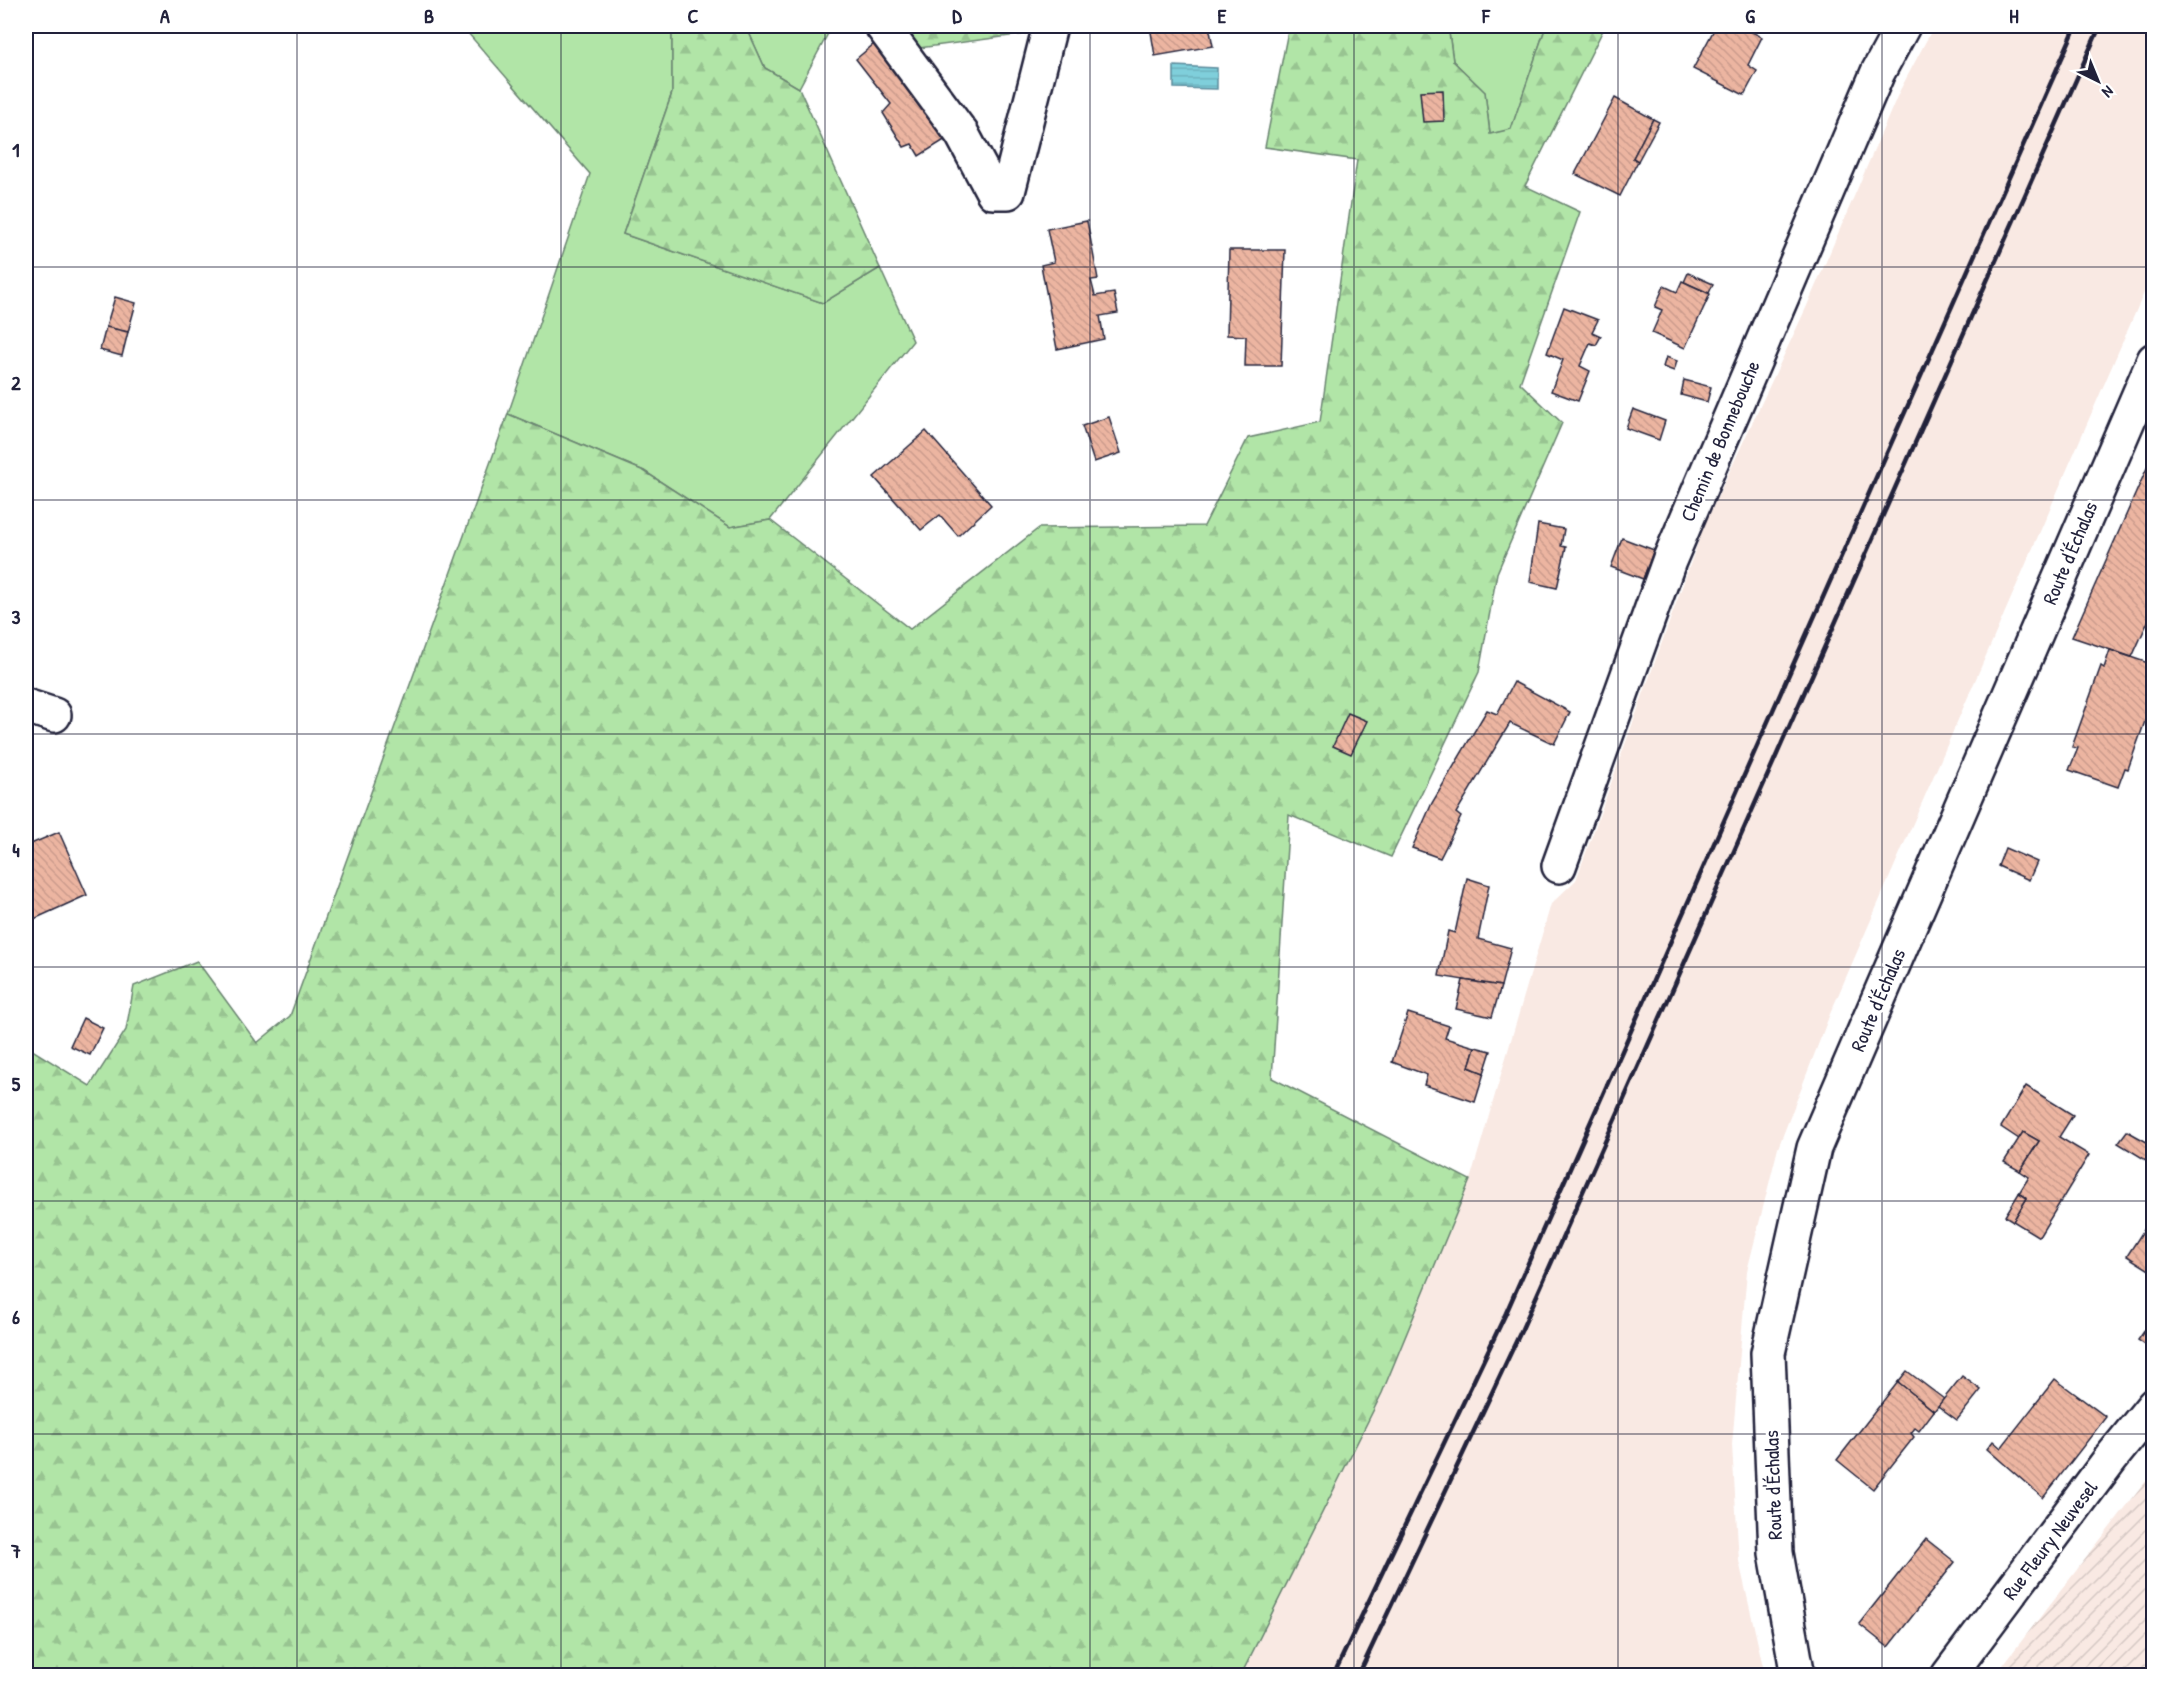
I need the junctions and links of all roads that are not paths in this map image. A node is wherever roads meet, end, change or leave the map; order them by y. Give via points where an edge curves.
1 (882, 26) edge
2 (1050, 26) edge
3 (1903, 26) edge
4 (2154, 360) edge
5 (1559, 866) dead end
6 (2154, 1406) edge
7 (1798, 1676) edge
8 (1948, 1676) edge

1 - 2 street via 962,134 993,192 1008,192
3 - 5 street, Chemin de Bonnebouche via 1878,72 1669,561
4 - 7 street, Route d'Échalas via 1814,1148 1768,1353 1776,1553
6 - 8 street, Rue Fleury Neuvesel

